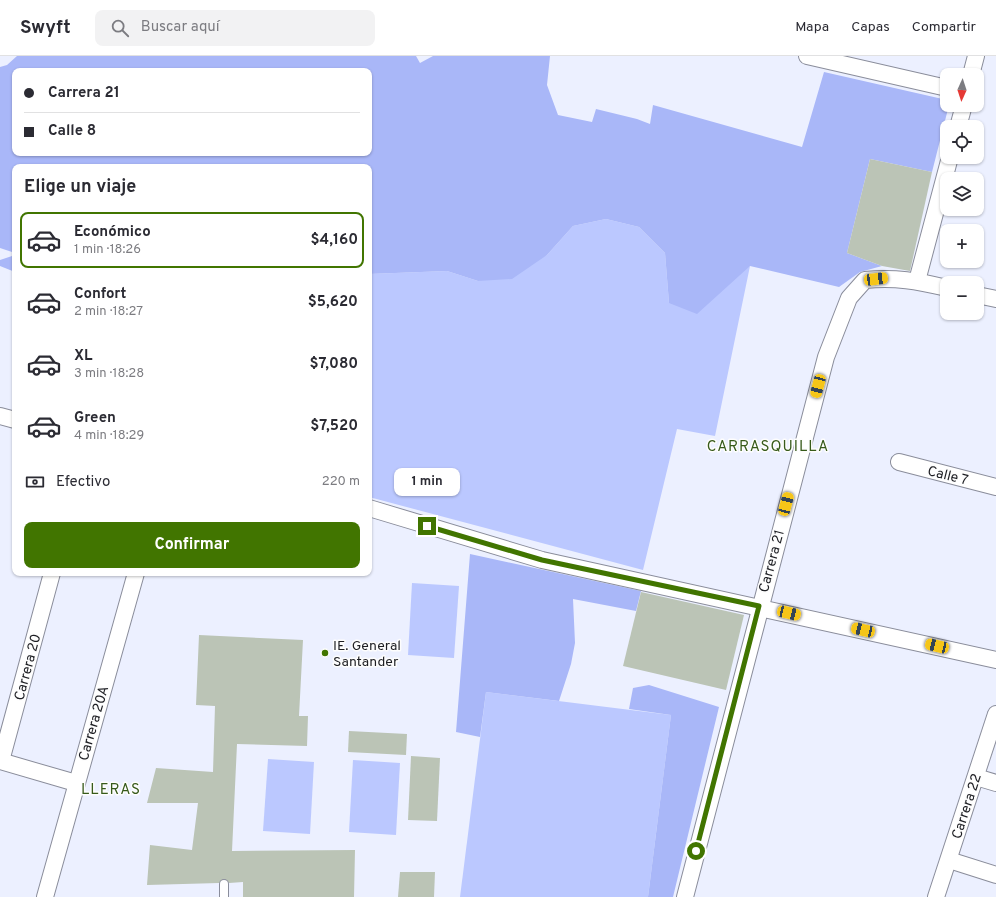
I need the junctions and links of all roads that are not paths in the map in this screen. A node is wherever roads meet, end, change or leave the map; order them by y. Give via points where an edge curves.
1 (806, 56) edge
2 (976, 56) edge
3 (973, 68) edge
4 (940, 86) edge
5 (948, 164) edge
6 (917, 281) junction
7 (940, 286) edge
8 (984, 296) edge
9 (996, 299) edge
10 (0, 416) edge
11 (12, 419) edge
12 (899, 462) dead end
13 (996, 487) edge
14 (372, 509) edge
15 (51, 576) edge
16 (135, 576) edge
17 (759, 606) junction
18 (996, 660) edge
19 (996, 714) edge
20 (1, 761) edge
21 (976, 777) junction
22 (76, 783) junction
23 (996, 783) edge
24 (948, 860) junction
25 (996, 875) edge
26 (224, 884) dead end
27 (44, 897) edge
28 (224, 897) edge
29 (685, 897) edge
30 (936, 897) edge

1 - 4 street
2 - 3 street
5 - 6 street
6 - 7 street
6 - 17 street, Carrera 21 via 888,278 865,280 849,298 826,357
8 - 9 street
10 - 11 street
12 - 13 street, Calle 7
14 - 17 street via 542,560
15 - 20 street, Carrera 20
16 - 22 street, Carrera 20A
17 - 18 street
17 - 29 street, Carrera 21
19 - 21 street, Carrera 22
20 - 22 street
21 - 23 street
21 - 24 street, Carrera 22
22 - 27 street, Carrera 20A
24 - 25 street
24 - 30 street, Carrera 22
26 - 28 lane

